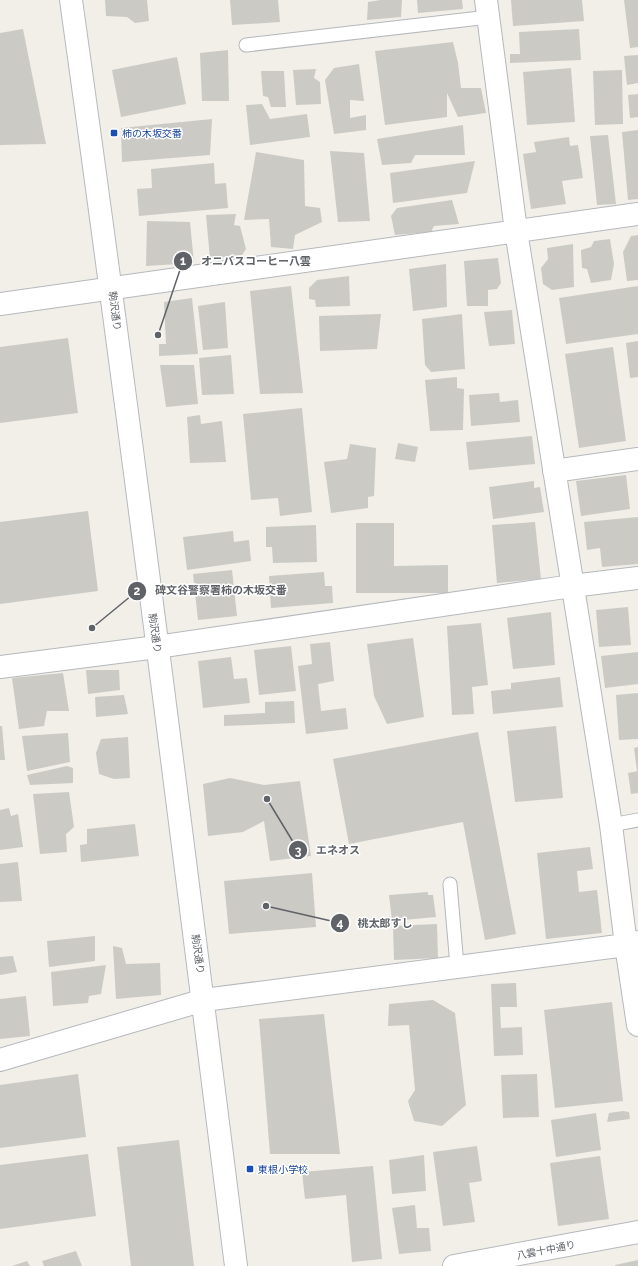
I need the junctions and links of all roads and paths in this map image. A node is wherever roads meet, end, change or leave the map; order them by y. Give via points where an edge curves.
1 (72, 0) edge
2 (487, 9) edge
3 (246, 45) dead end
4 (638, 214) edge
5 (516, 231) junction
6 (112, 289) junction
7 (0, 304) edge
8 (638, 459) edge
9 (554, 471) junction
10 (638, 578) edge
11 (572, 586) junction
12 (157, 647) junction
13 (0, 667) edge
14 (638, 820) edge
15 (611, 825) junction
16 (450, 884) dead end
17 (632, 943) edge
18 (457, 966) junction
19 (204, 1000) junction
20 (638, 1025) edge
21 (0, 1060) edge
22 (638, 1232) edge
23 (236, 1266) edge
24 (454, 1266) edge

1 - 6 street, 駒沢通り
2 - 3 lane
2 - 5 street
4 - 5 street
5 - 6 street
5 - 9 street
6 - 7 street
6 - 12 street, 駒沢通り
8 - 9 street
9 - 11 street
10 - 11 street
11 - 12 street
11 - 15 street
12 - 13 street
12 - 19 street, 駒沢通り
14 - 15 lane
15 - 17 street
16 - 18 lane
17 - 18 street
17 - 20 street
18 - 19 street
19 - 21 street
19 - 23 street, 駒沢通り
22 - 24 street, 八雲十中通り

